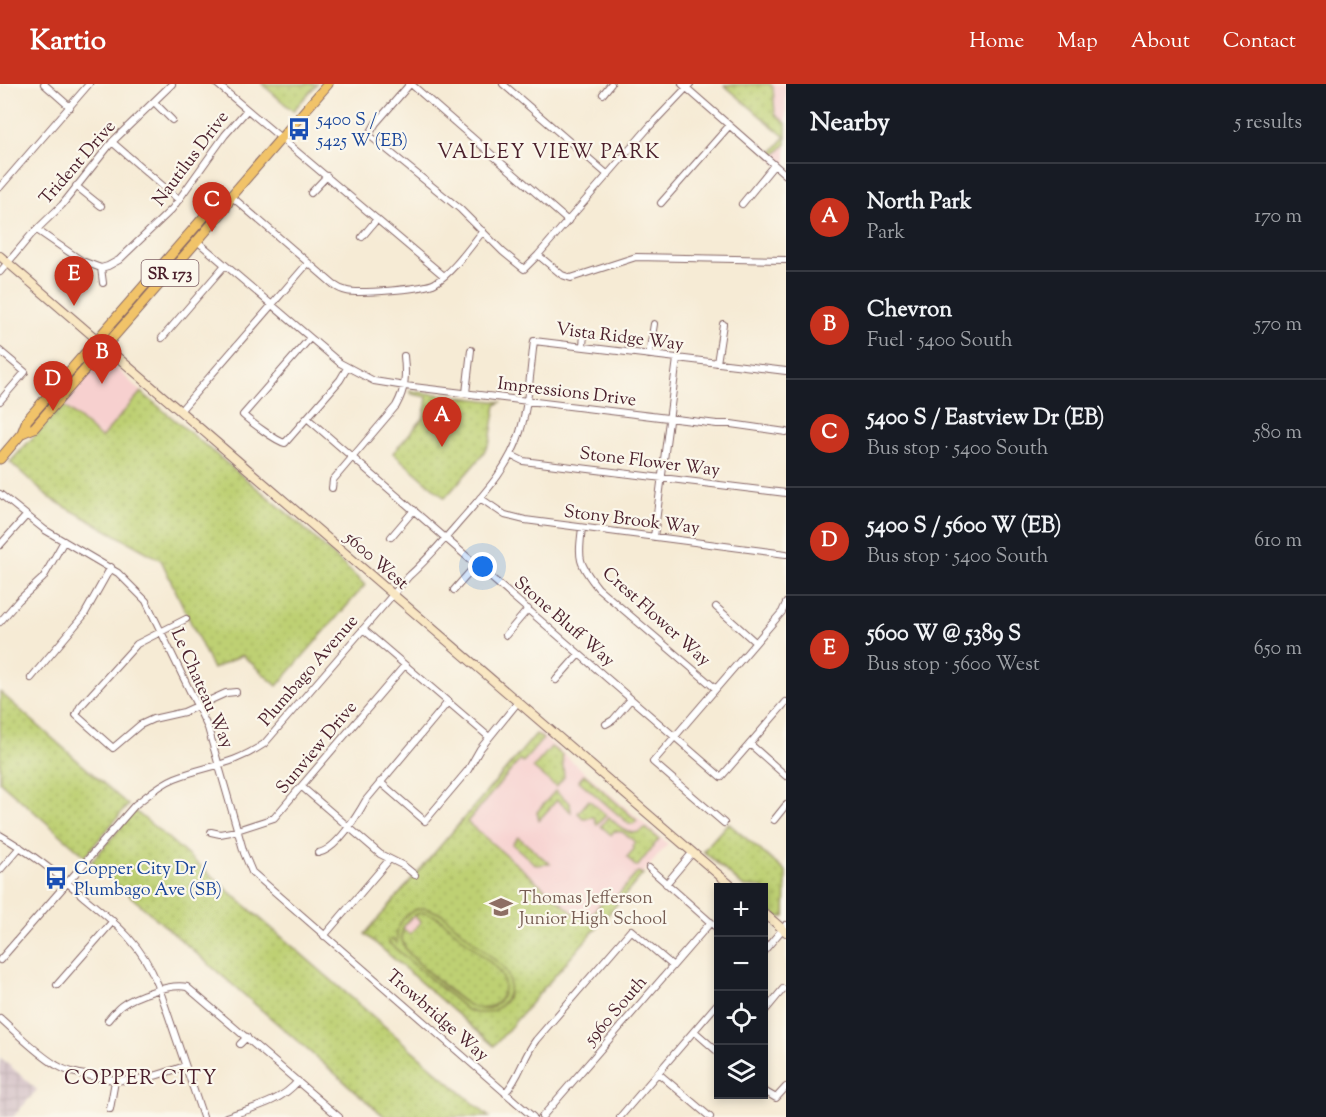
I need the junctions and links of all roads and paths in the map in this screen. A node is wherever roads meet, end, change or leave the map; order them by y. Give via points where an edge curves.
1 (44, 84) edge
2 (89, 84) edge
3 (172, 84) edge
4 (217, 84) edge
5 (328, 84) edge
6 (410, 84) edge
7 (503, 84) edge
8 (611, 84) edge
9 (686, 85) edge
10 (603, 94) dead end
11 (154, 102) junction
12 (70, 106) junction
13 (247, 110) junction
14 (171, 120) dead end
15 (729, 126) junction
16 (281, 138) junction
17 (112, 142) junction
18 (774, 165) junction
19 (608, 175) junction
20 (786, 175) edge
21 (327, 176) junction
22 (76, 186) junction
23 (0, 187) edge
24 (311, 193) dead end
25 (231, 196) junction
26 (179, 200) junction
27 (661, 203) dead end
28 (742, 204) dead end
29 (101, 206) dead end
30 (377, 219) junction
31 (568, 221) junction
32 (37, 230) junction
33 (483, 231) junction
34 (362, 237) dead end
35 (197, 241) junction
36 (538, 255) junction
37 (0, 256) edge
38 (786, 260) edge
39 (8, 262) junction
40 (308, 263) junction
41 (225, 265) junction
42 (101, 268) junction
43 (0, 272) edge
44 (444, 276) junction
45 (103, 283) dead end
46 (272, 305) junction
47 (654, 324) dead end
48 (723, 324) dead end
49 (584, 334) dead end
50 (162, 338) dead end
51 (310, 338) junction
52 (97, 339) junction
53 (106, 346) junction
54 (583, 346) junction
55 (471, 350) dead end
56 (0, 351) edge
57 (650, 355) junction
58 (404, 356) dead end
59 (677, 359) junction
60 (786, 362) edge
61 (717, 363) junction
62 (347, 368) junction
63 (785, 371) edge
64 (405, 386) junction
65 (466, 393) junction
66 (0, 401) edge
67 (526, 401) junction
68 (180, 411) junction
69 (307, 418) junction
70 (669, 418) junction
71 (786, 432) edge
72 (22, 433) junction
73 (511, 455) junction
74 (352, 457) junction
75 (0, 459) edge
76 (661, 477) junction
77 (332, 488) dead end
78 (786, 492) edge
79 (0, 494) edge
80 (480, 498) junction
81 (414, 510) junction
82 (26, 516) junction
83 (582, 528) junction
84 (391, 537) dead end
85 (445, 537) junction
86 (654, 537) junction
87 (64, 541) junction
88 (0, 545) edge
89 (786, 554) edge
90 (476, 564) junction
91 (111, 567) junction
92 (454, 590) dead end
93 (393, 596) junction
94 (786, 603) edge
95 (716, 607) dead end
96 (528, 609) junction
97 (186, 619) dead end
98 (0, 622) edge
99 (363, 629) junction
100 (162, 631) junction
101 (506, 635) dead end
102 (755, 642) junction
103 (579, 654) junction
104 (405, 665) junction
105 (31, 678) dead end
106 (556, 680) dead end
107 (716, 688) junction
108 (236, 692) dead end
109 (631, 699) junction
110 (448, 702) junction
111 (518, 702) junction
112 (786, 702) edge
113 (198, 706) junction
114 (606, 724) dead end
115 (674, 736) junction
116 (489, 737) junction
117 (750, 744) junction
118 (220, 766) junction
119 (786, 776) edge
120 (380, 783) junction
121 (302, 787) junction
122 (786, 805) edge
123 (774, 820) dead end
124 (724, 823) dead end
125 (348, 827) junction
126 (238, 830) junction
127 (212, 832) dead end
128 (0, 835) edge
129 (20, 847) junction
130 (693, 852) junction
131 (318, 853) dead end
132 (389, 860) junction
133 (648, 868) dead end
134 (0, 870) edge
135 (415, 875) dead end
136 (68, 882) junction
137 (728, 883) edge
138 (666, 884) junction
139 (768, 916) edge
140 (113, 921) junction
141 (711, 922) junction
142 (714, 925) edge
143 (785, 929) edge
144 (324, 936) junction
145 (768, 947) edge
146 (0, 960) edge
147 (673, 966) junction
148 (57, 985) dead end
149 (783, 988) dead end
150 (159, 990) junction
151 (768, 1007) edge
152 (714, 1008) edge
153 (0, 1018) edge
154 (108, 1020) dead end
155 (694, 1031) junction
156 (247, 1037) junction
157 (240, 1044) dead end
158 (714, 1048) edge
159 (185, 1066) junction
160 (658, 1073) junction
161 (116, 1081) junction
162 (298, 1082) junction
163 (786, 1087) edge
164 (505, 1093) junction
165 (768, 1093) edge
166 (110, 1109) dead end
167 (701, 1114) edge
168 (203, 1117) edge
169 (226, 1117) edge
170 (339, 1117) edge
171 (533, 1117) edge
172 (542, 1117) edge
173 (620, 1117) edge
174 (710, 1117) edge

1 - 12 street
2 - 12 street
3 - 11 street, Trident Drive
4 - 13 street
5 - 16 main road, SR 173
6 - 31 street
6 - 33 street via 369,135
7 - 19 street
8 - 10 street
9 - 15 street
9 - 19 street
11 - 14 street
11 - 17 street, Trident Drive
12 - 23 street
13 - 16 street
13 - 26 street, Nautilus Drive
15 - 18 street
15 - 27 street
16 - 21 street
16 - 25 main road, SR 173
17 - 22 street, Trident Drive
17 - 26 street
18 - 20 street
18 - 28 street
19 - 31 street
21 - 24 street
21 - 30 street
22 - 29 street
22 - 32 street, Trident Drive
25 - 35 main road, SR 173 via 225,209
25 - 40 street
25 - 52 main road, SR 173 via 217,202
26 - 42 street, Nautilus Drive via 119,260
30 - 34 street
30 - 44 street
31 - 36 street
32 - 39 street, Trident Drive
32 - 42 street via 87,264
33 - 36 street via 524,269
33 - 44 street
35 - 41 street, Impressions Drive
35 - 53 main road, SR 173
36 - 38 street via 562,275 572,278 636,257
37 - 39 main road, 5600 West
39 - 43 street, Trident Drive
39 - 52 main road, 5600 West
40 - 44 street via 334,285 350,292 427,286
40 - 46 street
41 - 46 street, Impressions Drive
41 - 50 street
42 - 45 street
46 - 51 street, Impressions Drive
46 - 68 street
47 - 57 street
48 - 61 street
49 - 54 street
51 - 62 street, Impressions Drive
51 - 69 street via 243,415 285,443
52 - 53 main road, 5600 West
52 - 72 main road, SR 173 via 27,420
53 - 68 main road, 5600 West
53 - 72 main road, SR 173 via 34,428
54 - 57 street, Vista Ridge Way
54 - 67 street, Vista Ridge Way via 534,342
55 - 65 street
56 - 66 street via 25,372
57 - 59 street, Vista Ridge Way
58 - 64 street
59 - 61 street, Vista Ridge Way
59 - 70 street
60 - 63 street
61 - 63 street, Vista Ridge Way
62 - 64 street, Impressions Drive via 374,381
62 - 69 street
64 - 65 street, Impressions Drive
64 - 74 street via 396,405
65 - 67 street, Impressions Drive
67 - 70 street, Impressions Drive
67 - 73 street, Vista Ridge Way
68 - 93 main road, 5600 West
69 - 74 street, Stone Bluff Way
70 - 71 street, Impressions Drive
70 - 76 street
72 - 75 main road, SR 173
73 - 76 street, Stone Flower Way via 523,461
73 - 80 street, Vista Ridge Way
74 - 77 street via 333,480
74 - 81 street, Stone Bluff Way
76 - 78 street, Stone Flower Way
76 - 86 street
79 - 82 street, Le Chateau Way
80 - 83 street, Stony Brook Way via 505,515
80 - 85 street, Vista Ridge Way
81 - 84 street
81 - 85 street, Stone Bluff Way
82 - 87 street, Le Chateau Way
82 - 88 street
83 - 86 street, Stony Brook Way
83 - 107 street, Crest Flower Way via 582,568 598,588
85 - 90 street, Stone Bluff Way
85 - 93 street, Vista Ridge Way
86 - 89 street, Stony Brook Way
87 - 91 street, Le Chateau Way
87 - 98 street via 43,578
90 - 92 street
90 - 96 street, Stone Bluff Way
91 - 100 street, Le Chateau Way via 140,593
91 - 105 street via 84,615
93 - 99 street, Plumbago Avenue
93 - 111 main road, 5600 West
94 - 102 street
95 - 102 street
96 - 101 street
96 - 103 street, Stone Bluff Way
97 - 100 street
99 - 104 street
99 - 118 street, Plumbago Avenue via 264,744 246,757
100 - 113 street, Le Chateau Way
100 - 113 street via 130,650 76,716 112,748 140,725
102 - 107 street
103 - 106 street
103 - 109 street, Stone Bluff Way
104 - 110 street
104 - 121 street, Sunview Drive
107 - 115 street
108 - 113 street
109 - 114 street
109 - 115 street, Stone Bluff Way
110 - 116 street
110 - 120 street
111 - 116 street
111 - 130 main road, 5600 West
112 - 117 street
113 - 118 street, Le Chateau Way
115 - 117 street, Stone Bluff Way via 721,777
115 - 124 street via 652,762
116 - 120 street via 468,770 425,820
117 - 119 street
118 - 126 street, Le Chateau Way
118 - 136 street, Plumbago Avenue via 158,787 135,805
120 - 125 street
121 - 125 street
121 - 126 street, Sunview Drive via 274,818
122 - 123 street
125 - 131 street via 329,848
125 - 132 street
126 - 127 street, Sunview Drive
126 - 144 street, Le Chateau Way via 252,872
128 - 129 street
129 - 134 street
129 - 136 street
130 - 137 main road, 5600 West
130 - 138 street
132 - 135 street
132 - 144 street
133 - 138 street
136 - 140 street
136 - 146 street, Plumbago Avenue
138 - 141 street
139 - 143 main road
140 - 148 street
140 - 150 street via 144,956
141 - 142 street
141 - 147 street, 5960 South
143 - 145 street
144 - 164 street, Trowbridge Way
147 - 164 street via 632,930 536,1040
147 - 172 street, 5960 South
149 - 151 street
150 - 154 street via 124,1004
150 - 156 street via 190,988
150 - 159 street
152 - 155 street
153 - 161 street via 56,1065 74,1073
155 - 158 street
155 - 160 street
156 - 157 street
156 - 162 street
159 - 161 street via 145,1079
159 - 168 street
160 - 167 street
160 - 173 street
161 - 166 street
162 - 169 street via 279,1098
162 - 170 street
163 - 165 street via 776,1098
164 - 171 street, Trowbridge Way
167 - 174 street

